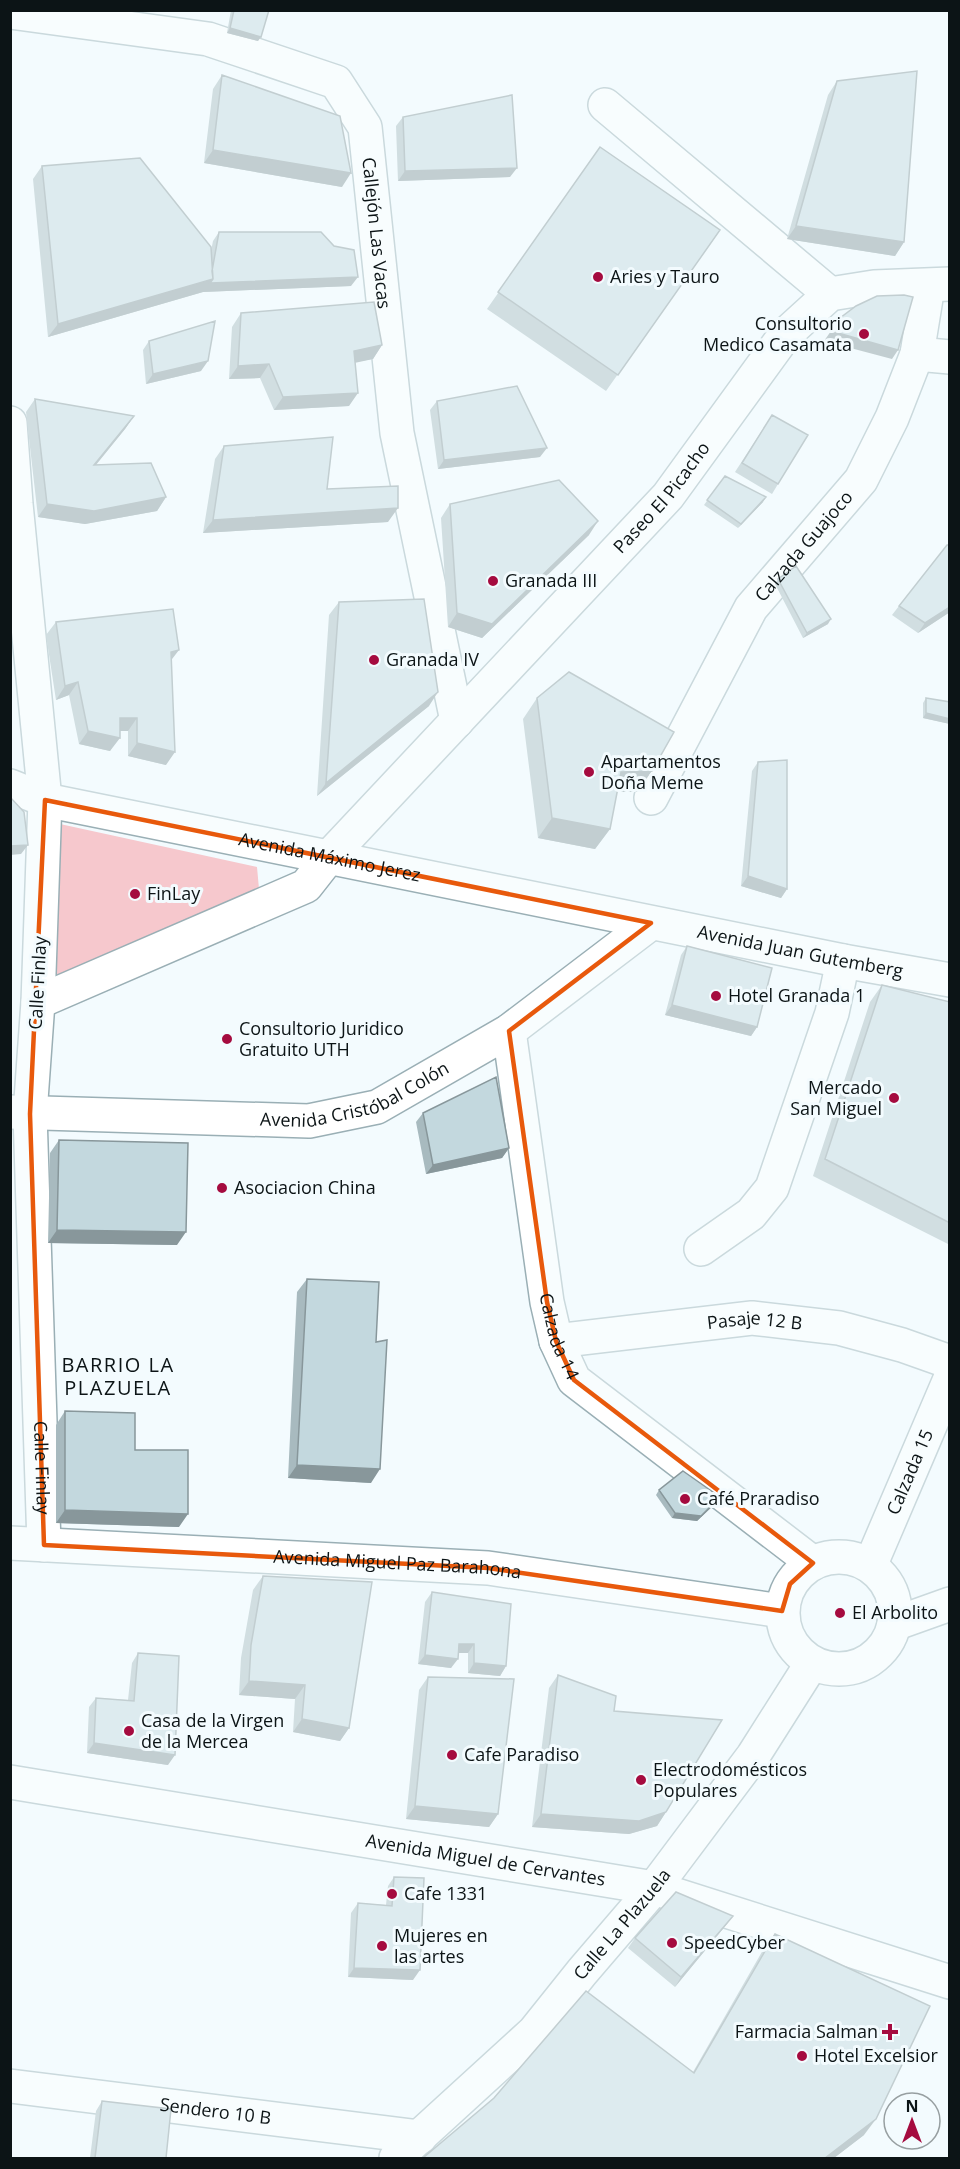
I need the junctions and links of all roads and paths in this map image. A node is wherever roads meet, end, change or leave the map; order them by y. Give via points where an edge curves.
1 (10, 12) edge
2 (605, 105) dead end
3 (939, 285) edge
4 (830, 294) junction
5 (917, 354) junction
6 (950, 357) edge
7 (10, 423) edge
8 (457, 721) junction
9 (10, 786) edge
10 (651, 798) edge
11 (45, 800) junction
12 (328, 858) junction
13 (651, 923) junction
14 (843, 962) junction
15 (950, 980) edge
16 (38, 1002) junction
17 (509, 1031) junction
18 (20, 1113) edge
19 (701, 1249) dead end
20 (556, 1341) junction
21 (950, 1362) edge
22 (950, 1379) edge
23 (10, 1543) edge
24 (44, 1545) junction
25 (813, 1563) junction
26 (870, 1566) junction
27 (950, 1604) edge
28 (782, 1611) junction
29 (894, 1624) junction
30 (813, 1663) junction
31 (10, 1782) edge
32 (654, 1888) junction
33 (950, 1982) edge
34 (10, 2086) edge
35 (408, 2148) edge

1 - 8 street, Callejón Las Vacas via 208,39 336,82 365,127 397,433
2 - 4 street
3 - 4 street via 874,287
3 - 5 street, Calzada Guajoco
4 - 8 street, Paseo El Picacho via 785,335 668,496
5 - 6 street
5 - 10 street, Calzada Guajoco via 892,418 861,480 751,608
7 - 11 street, Calle Finlay
8 - 12 street, Paseo El Picacho
9 - 11 street, Avenida Máximo Jerez
11 - 12 street, Avenida Máximo Jerez
11 - 16 street, Calle Finlay
12 - 13 street, Avenida Máximo Jerez
12 - 16 street, Paseo El Picacho via 306,886
13 - 14 street, Avenida Juan Gutemberg
13 - 17 street, Avenida Cristóbal Colón
14 - 15 street, Avenida Juan Gutemberg
14 - 19 street via 832,1013 772,1188 751,1215
16 - 18 street, Calle Finlay
17 - 18 street, Avenida Cristóbal Colón via 377,1107 309,1121
17 - 20 street, Calzada 14 via 547,1302
18 - 24 street, Calle Finlay
20 - 21 street, Pasaje 12 B via 752,1318 839,1328
20 - 25 street, Calzada 14 via 573,1380
22 - 26 street, Calzada 15
23 - 24 street, Avenida Miguel Paz Barahona
24 - 28 street, Avenida Miguel Paz Barahona via 488,1568
25 - 26 street via 847,1558
25 - 28 street via 790,1584
26 - 29 street via 890,1588
27 - 29 street
28 - 30 street via 790,1641
29 - 30 street via 878,1654 863,1664 829,1669
30 - 32 street, Calle La Plazuela via 753,1756
31 - 32 street, Avenida Miguel de Cervantes
32 - 33 street, Avenida Miguel de Cervantes
32 - 35 street, Calle La Plazuela via 534,2031
34 - 35 street, Sendero 10 B

